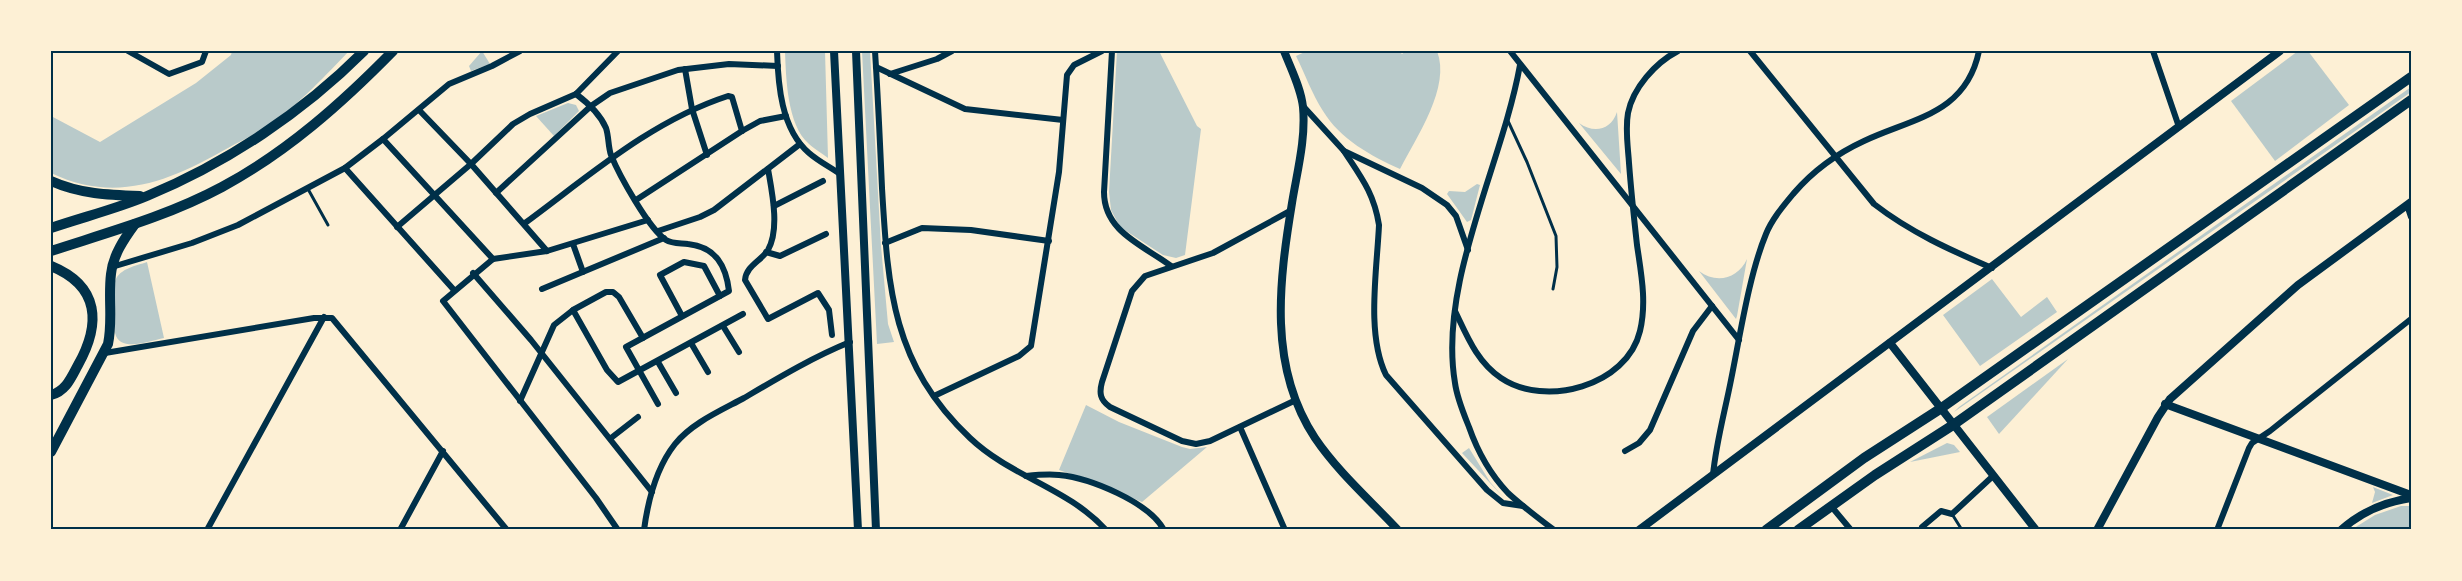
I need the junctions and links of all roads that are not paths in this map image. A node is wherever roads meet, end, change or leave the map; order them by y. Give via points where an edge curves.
1 (128, 51) edge
2 (206, 51) edge
3 (364, 51) edge
4 (393, 51) edge
5 (520, 51) edge
6 (617, 51) edge
7 (777, 51) edge
8 (834, 51) edge
9 (856, 51) edge
10 (875, 51) edge
11 (952, 51) edge
12 (1102, 51) edge
13 (1112, 51) edge
14 (1284, 51) edge
15 (1510, 51) edge
16 (1678, 51) edge
17 (1750, 51) edge
18 (1979, 51) edge
19 (2152, 51) edge
20 (2280, 51) edge
21 (1520, 65) junction
22 (778, 66) junction
23 (876, 67) junction
24 (685, 69) junction
25 (889, 74) junction
26 (2411, 77) edge
27 (576, 94) junction
28 (2411, 100) edge
29 (591, 106) junction
30 (1303, 106) junction
31 (692, 109) junction
32 (419, 110) junction
33 (786, 116) junction
34 (1064, 120) junction
35 (1508, 121) junction
36 (2179, 127) junction
37 (742, 130) junction
38 (383, 139) junction
39 (800, 144) junction
40 (1344, 151) junction
41 (707, 156) junction
42 (612, 157) junction
43 (1834, 157) junction
44 (471, 164) junction
45 (345, 168) junction
46 (768, 169) junction
47 (840, 174) junction
48 (51, 181) edge
49 (823, 181) dead end
50 (308, 188) junction
51 (496, 193) junction
52 (435, 195) junction
53 (146, 196) junction
54 (636, 200) junction
55 (2409, 204) edge
56 (1633, 205) junction
57 (774, 206) junction
58 (1290, 211) junction
59 (2411, 217) edge
60 (648, 220) junction
61 (525, 223) junction
62 (135, 224) junction
63 (328, 225) dead end
64 (398, 227) junction
65 (51, 228) edge
66 (658, 231) junction
67 (826, 234) dead end
68 (663, 238) junction
69 (1049, 241) junction
70 (885, 243) junction
71 (573, 244) junction
72 (51, 251) edge
73 (547, 251) junction
74 (1468, 251) junction
75 (766, 252) junction
76 (493, 259) junction
77 (51, 266) edge
78 (1172, 266) junction
79 (112, 267) junction
80 (1992, 268) junction
81 (583, 272) junction
82 (473, 273) junction
83 (542, 289) dead end
84 (1553, 289) dead end
85 (454, 291) junction
86 (720, 296) junction
87 (1712, 306) junction
88 (573, 310) junction
89 (1455, 311) junction
90 (743, 314) dead end
91 (682, 316) junction
92 (324, 317) junction
93 (2411, 319) edge
94 (723, 326) junction
95 (832, 335) dead end
96 (643, 338) junction
97 (1739, 340) junction
98 (850, 342) junction
99 (691, 343) junction
100 (1890, 343) junction
101 (739, 351) dead end
102 (105, 352) junction
103 (541, 352) junction
104 (658, 362) junction
105 (640, 372) junction
106 (708, 372) dead end
107 (676, 393) dead end
108 (51, 395) edge
109 (934, 396) junction
110 (1296, 400) junction
111 (520, 401) junction
112 (658, 404) dead end
113 (2165, 404) junction
114 (1940, 409) junction
115 (638, 417) dead end
116 (1953, 425) junction
117 (1240, 427) junction
118 (611, 438) junction
119 (2258, 438) junction
120 (1625, 451) dead end
121 (51, 452) edge
122 (443, 452) junction
123 (1025, 476) junction
124 (1713, 476) junction
125 (1993, 476) junction
126 (652, 492) junction
127 (2411, 496) edge
128 (1523, 506) junction
129 (1831, 506) junction
130 (1952, 514) junction
131 (1922, 527) dead end
132 (207, 530) edge
133 (400, 530) edge
134 (507, 530) edge
135 (618, 530) edge
136 (644, 530) edge
137 (858, 530) edge
138 (876, 530) edge
139 (1106, 530) edge
140 (1164, 530) edge
141 (1285, 530) edge
142 (1398, 530) edge
143 (1554, 530) edge
144 (1639, 530) edge
145 (1766, 530) edge
146 (1798, 530) edge
147 (1851, 530) edge
148 (1962, 530) edge
149 (2036, 530) edge
150 (2097, 530) edge
151 (2217, 530) edge
152 (2341, 530) edge

1 - 2 street via 169,74 198,65
3 - 53 highway via 271,129 208,167
4 - 62 highway via 297,140 222,187
5 - 32 street via 449,84
6 - 27 street
7 - 22 street
8 - 47 main road
9 - 138 main road
10 - 23 street
11 - 25 street
12 - 34 street via 1068,71
13 - 78 street via 1106,209 1118,230
14 - 30 street
15 - 21 street
16 - 56 street via 1649,74 1631,103 1627,123
17 - 43 street
18 - 43 street via 1967,84 1945,107
19 - 36 street
20 - 36 main road
21 - 35 street
21 - 56 street
22 - 24 street via 729,64
22 - 33 street
23 - 25 street
23 - 70 street
24 - 29 street via 610,93
24 - 31 street
25 - 34 street via 965,109
26 - 114 highway
27 - 29 street
27 - 44 street via 519,120
28 - 116 highway
29 - 42 street via 606,128
29 - 51 street
30 - 40 street
30 - 58 street
31 - 37 street via 732,97
31 - 41 street
31 - 42 street
32 - 38 street
32 - 44 street
33 - 37 street via 760,121
33 - 39 street
34 - 69 street
35 - 74 street
35 - 84 lane via 1556,237
36 - 80 main road
37 - 41 street
38 - 45 street
38 - 52 street
39 - 46 street
39 - 47 street
40 - 74 street via 1436,195 1456,216
40 - 128 street via 1369,188 1377,211 1376,333 1386,375 1492,494 1507,504
41 - 54 street
42 - 54 street
42 - 61 street
43 - 80 street via 1874,204 1894,220
43 - 97 street via 1804,183 1770,224 1761,246
44 - 51 street
44 - 52 street
45 - 50 street
45 - 64 street
46 - 57 street
46 - 66 street via 714,210
47 - 98 main road
48 - 53 highway via 90,194
49 - 57 street
50 - 63 lane
50 - 79 street via 213,235
51 - 61 street
52 - 64 street
52 - 76 street
53 - 65 highway
54 - 60 street
55 - 59 street
55 - 113 street via 2298,285
56 - 87 street
56 - 89 street via 1643,291 1640,331 1628,355 1599,378 1578,388 1556,392 1532,391 1510,384 1479,357
57 - 75 street
58 - 78 street via 1213,253
58 - 110 street via 1280,330 1284,362
60 - 66 street
60 - 71 street
61 - 73 street
62 - 72 highway
62 - 79 highway
64 - 85 street
66 - 68 street
67 - 75 street via 780,256
68 - 81 street
68 - 86 street via 671,243 702,247 719,259 725,268 729,291
69 - 70 street via 971,230 922,228
69 - 109 street via 1028,350
70 - 109 street via 900,331
71 - 73 street
71 - 81 street
73 - 76 street
74 - 89 street
75 - 95 street via 745,277 765,317 771,318 818,293 829,310
76 - 82 street
77 - 108 highway via 70,275 82,287 92,309 93,326 86,350 69,381
78 - 117 street via 1144,276 1135,286 1102,382 1101,398 1110,407 1191,443 1206,442
79 - 102 highway via 111,326
80 - 100 main road
81 - 83 street
82 - 85 street
82 - 103 street
85 - 111 street via 444,299 444,304
86 - 91 street
86 - 91 street via 704,266 684,262 660,275
87 - 97 street
87 - 120 street via 1692,331 1650,430
88 - 96 street via 613,292
88 - 103 street via 554,325
88 - 105 street via 618,382
89 - 128 street via 1453,366 1458,398 1486,463
90 - 94 street
91 - 96 street
92 - 102 street
92 - 122 street via 336,322
92 - 132 street
93 - 119 street
94 - 99 street
94 - 101 street
96 - 105 street via 626,347
97 - 124 street
98 - 126 street via 690,429 667,456
98 - 137 main road
99 - 104 street
99 - 106 street
100 - 114 street
100 - 124 main road
102 - 121 highway
103 - 111 street
103 - 118 street
104 - 105 street
104 - 107 street
105 - 112 street
109 - 123 street via 969,437 998,461
110 - 117 street
110 - 142 street via 1326,453
111 - 135 street
113 - 119 street
113 - 150 street
114 - 116 street
114 - 145 highway
115 - 118 street
116 - 125 street
116 - 129 highway
117 - 141 street
118 - 126 street
119 - 127 street
119 - 151 street via 2248,448
122 - 133 street
122 - 134 street
123 - 139 street via 1083,508
123 - 140 street via 1065,476 1109,490 1143,506
124 - 144 main road
125 - 130 street
125 - 149 street
126 - 136 street
127 - 152 main road via 2381,505
128 - 143 street
129 - 146 highway
129 - 147 street
130 - 131 street via 1941,511
130 - 148 lane

